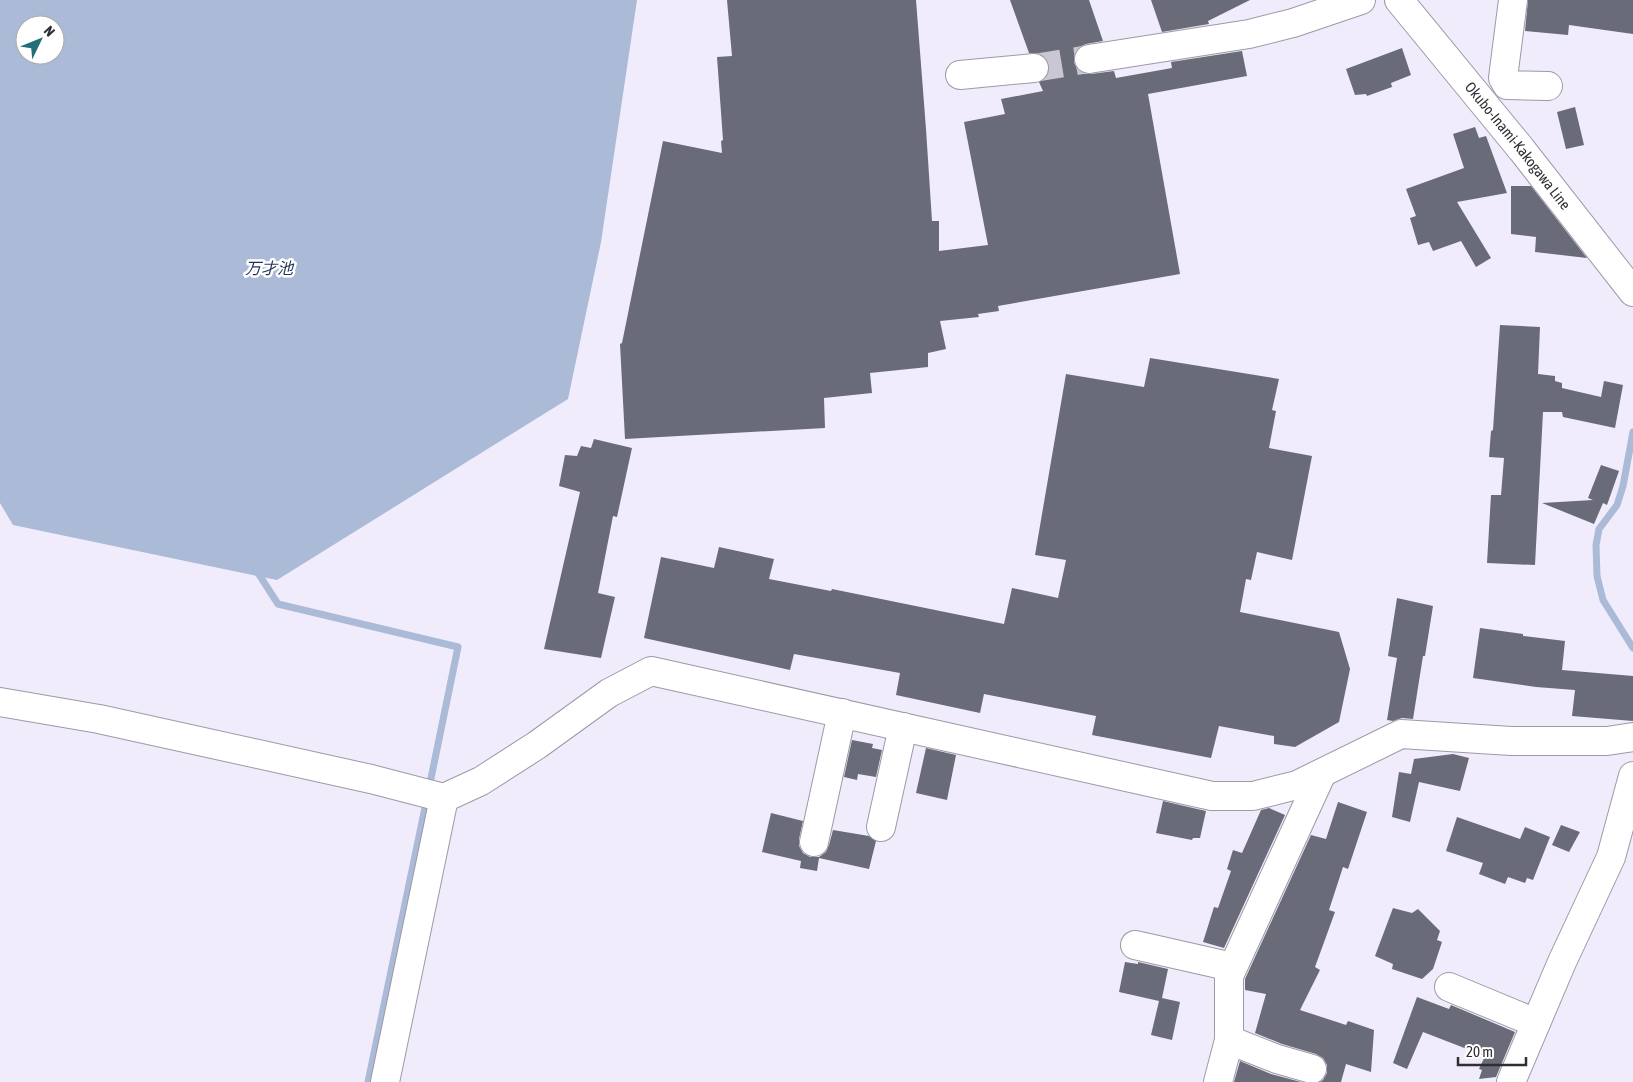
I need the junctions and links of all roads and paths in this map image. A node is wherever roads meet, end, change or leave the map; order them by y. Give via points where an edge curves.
1 (1360, 0) edge
2 (1399, 0) edge
3 (1513, 0) edge
4 (1089, 59) tunnel mouth
5 (1034, 68) tunnel mouth
6 (960, 75) dead end
7 (1548, 86) dead end
8 (1633, 292) edge
9 (0, 702) edge
10 (842, 714) junction
11 (903, 727) junction
12 (1633, 737) edge
13 (1322, 773) junction
14 (1633, 776) edge
15 (444, 798) junction
16 (881, 827) dead end
17 (814, 842) dead end
18 (1135, 945) dead end
19 (1232, 967) junction
20 (1449, 987) dead end
21 (1536, 1024) junction
22 (1229, 1040) junction
23 (1312, 1069) dead end
24 (385, 1082) edge
25 (1218, 1082) edge
26 (1511, 1082) edge

1 - 4 street via 1249,34
2 - 8 street, Okubo-Inami-Kakogawa Line
3 - 7 street via 1503,78 1507,85
5 - 6 street
9 - 15 street via 99,719
10 - 11 street
10 - 15 street via 651,671 609,693 481,781
10 - 17 street
11 - 13 street via 1212,796 1253,796 1297,786
11 - 16 street
12 - 13 street via 1606,741 1511,741 1401,734
13 - 19 street
14 - 21 street via 1611,857
15 - 24 street
18 - 19 street
19 - 22 street via 1229,976
20 - 21 street
21 - 26 street
22 - 23 street
22 - 25 street

